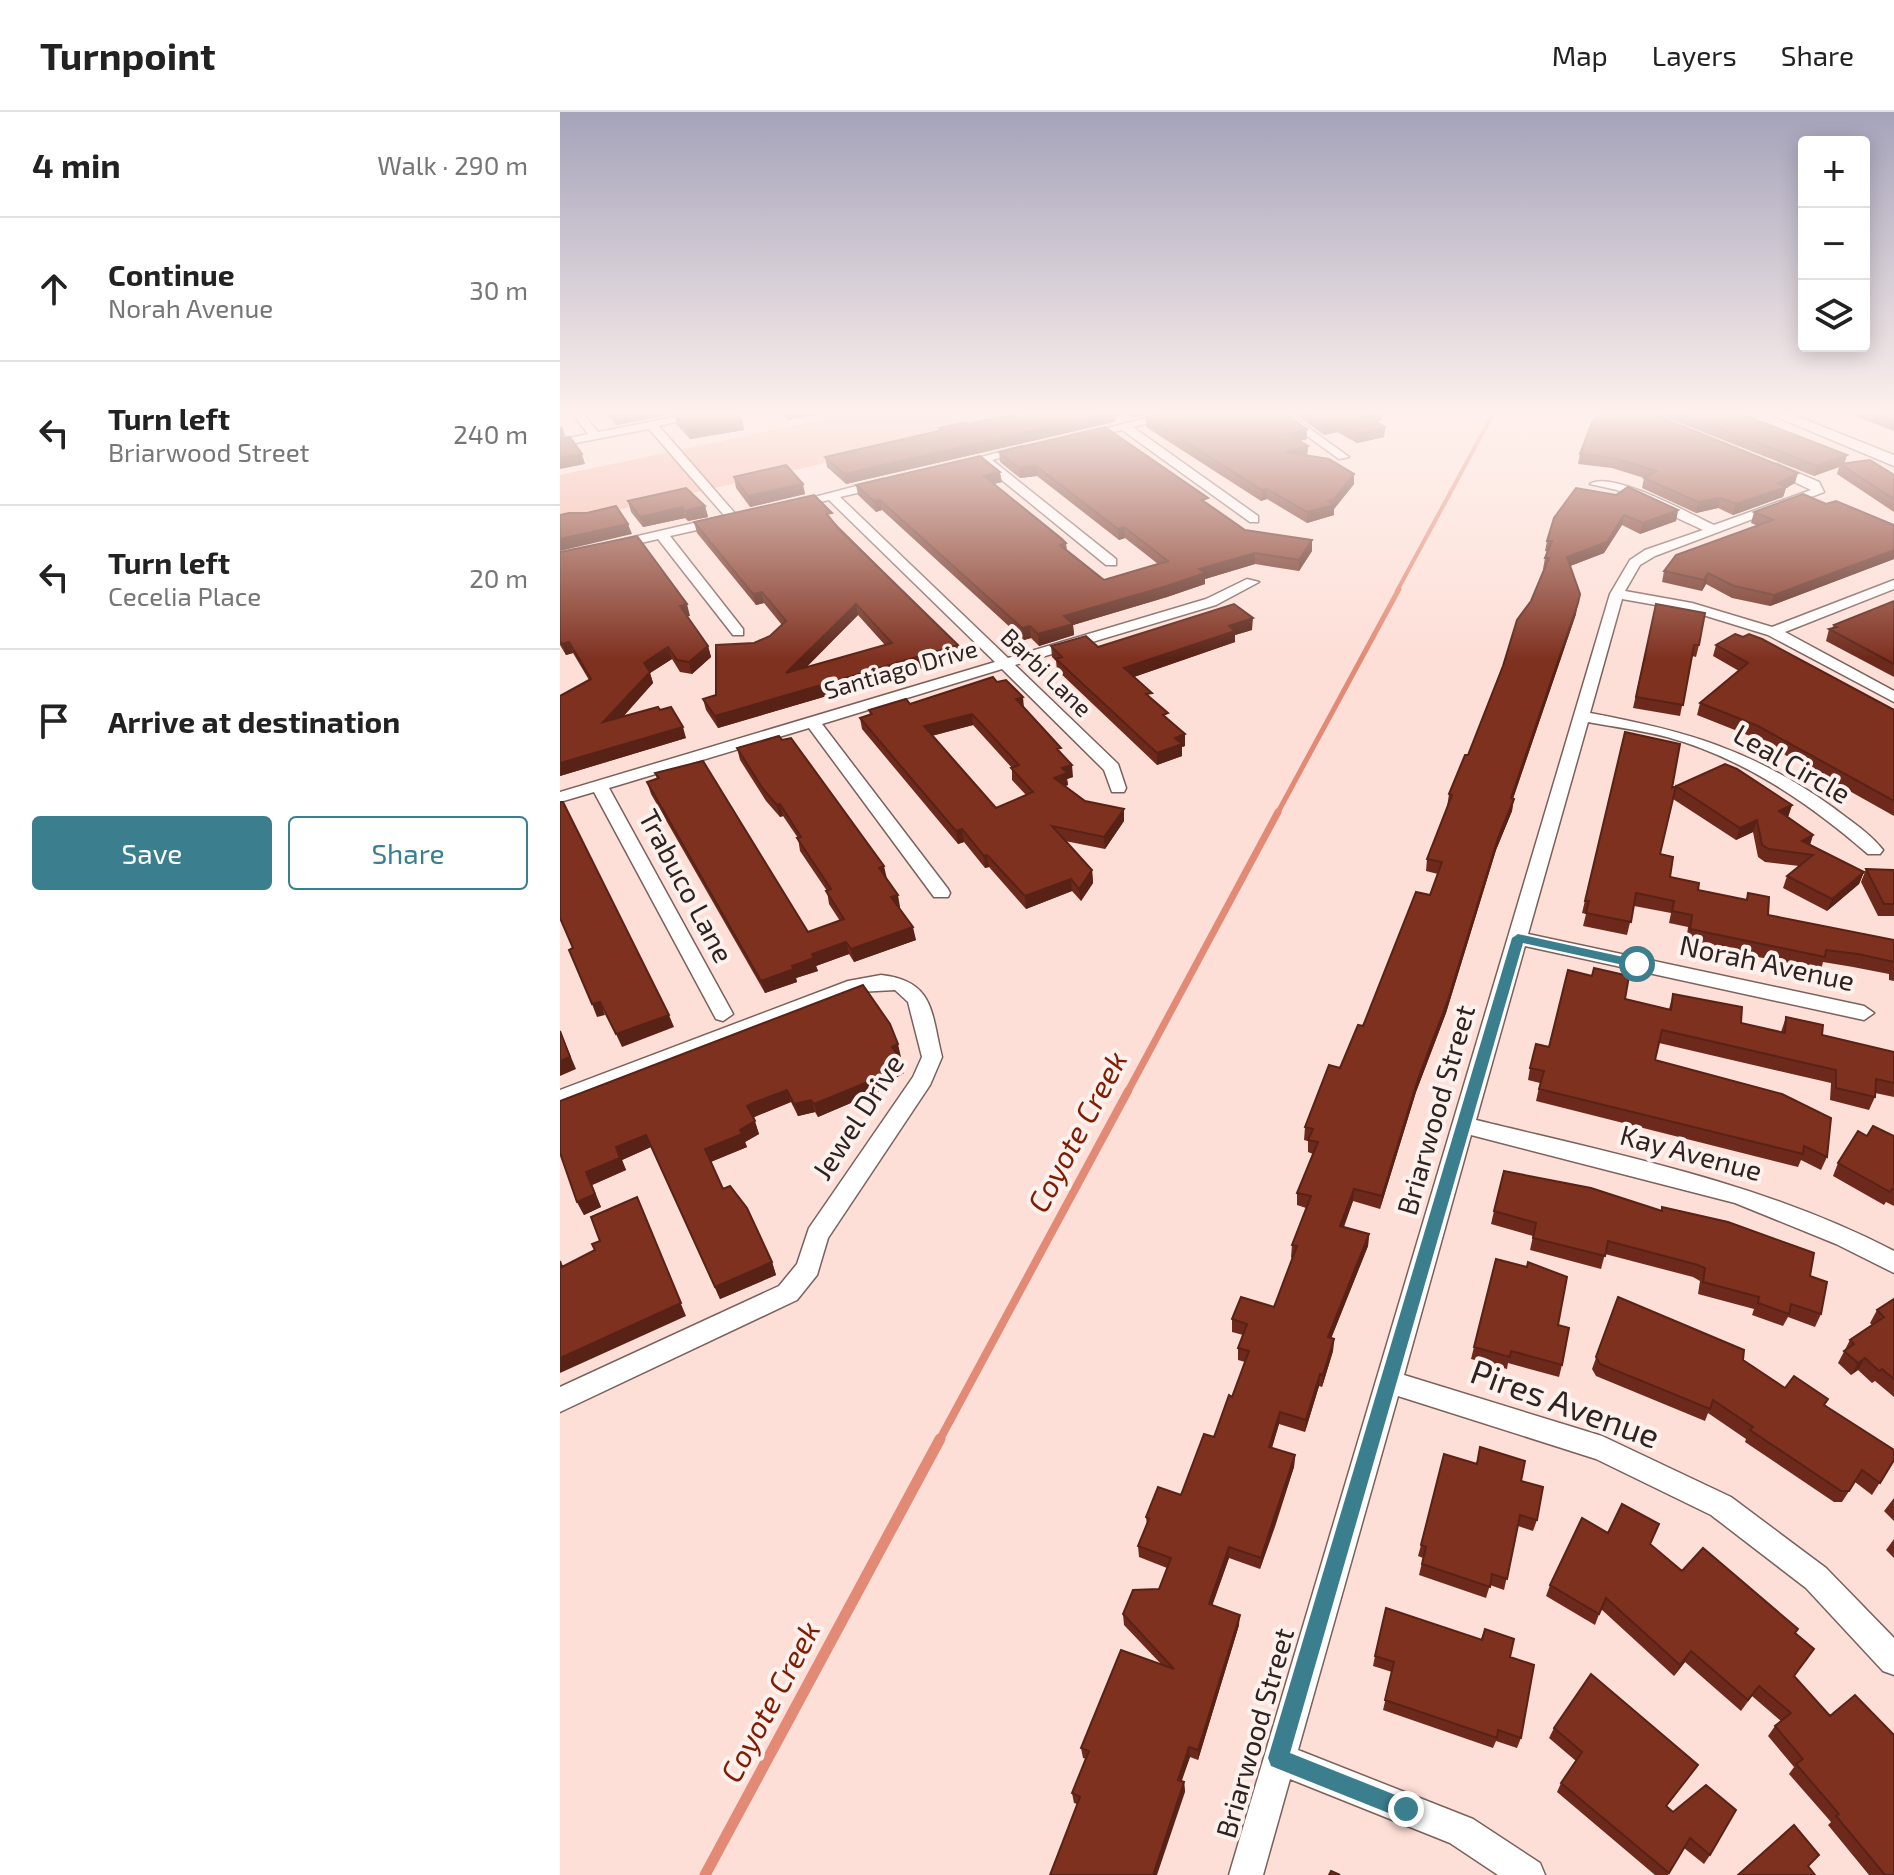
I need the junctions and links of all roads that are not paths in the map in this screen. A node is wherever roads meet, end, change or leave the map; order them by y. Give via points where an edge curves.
1 (719, 494) edge
2 (834, 494) edge
3 (1027, 494) edge
4 (1219, 494) edge
5 (1636, 494) edge
6 (1814, 494) edge
7 (831, 495) junction
8 (775, 508) edge
9 (1254, 519) dead end
10 (1712, 529) junction
11 (662, 535) junction
12 (560, 558) edge
13 (1111, 562) dead end
14 (1252, 582) dead end
15 (1894, 584) edge
16 (1617, 594) junction
17 (738, 632) dead end
18 (1773, 632) junction
19 (1007, 665) junction
20 (1894, 697) edge
21 (1583, 716) junction
22 (812, 721) junction
23 (599, 785) junction
24 (1118, 788) dead end
25 (560, 797) edge
26 (1874, 850) dead end
27 (941, 893) dead end
28 (1518, 938) junction
29 (1864, 1013) dead end
30 (723, 1014) dead end
31 (560, 1099) edge
32 (1463, 1125) junction
33 (1894, 1263) edge
34 (1387, 1381) junction
35 (560, 1400) edge
36 (1894, 1660) edge
37 (1278, 1758) junction
38 (1246, 1875) edge
39 (1528, 1875) edge

1 - 11 street via 740,516
2 - 7 street
3 - 13 street
4 - 9 street
5 - 10 street
6 - 10 street, Briarwood Street
7 - 8 street
7 - 19 street, Barbi Lane
10 - 16 street, Briarwood Street via 1635,563
11 - 12 street
11 - 17 street
14 - 19 street, Santiago Drive via 1211,602
15 - 18 street
16 - 18 street via 1692,607
16 - 21 street, Briarwood Street
18 - 20 street
19 - 22 street, Santiago Drive
19 - 24 street, Barbi Lane via 1112,768
21 - 26 street, Leal Circle via 1674,734 1732,754 1836,815
21 - 28 street, Briarwood Street
22 - 23 street, Santiago Drive
22 - 27 street
23 - 25 street, Santiago Drive
23 - 30 street, Trabuco Lane
28 - 29 street, Norah Avenue
28 - 32 street, Briarwood Street
31 - 35 street, Jewel Drive via 855,986 881,982 901,984 917,999 932,1057 922,1080 817,1235 808,1268 788,1293
32 - 33 street, Kay Avenue via 1761,1201 1850,1237
32 - 34 street, Briarwood Street
34 - 36 street, Pires Avenue via 1602,1448 1721,1506 1816,1578
34 - 37 street, Briarwood Street
37 - 38 street, Briarwood Street
37 - 39 street via 1461,1831

